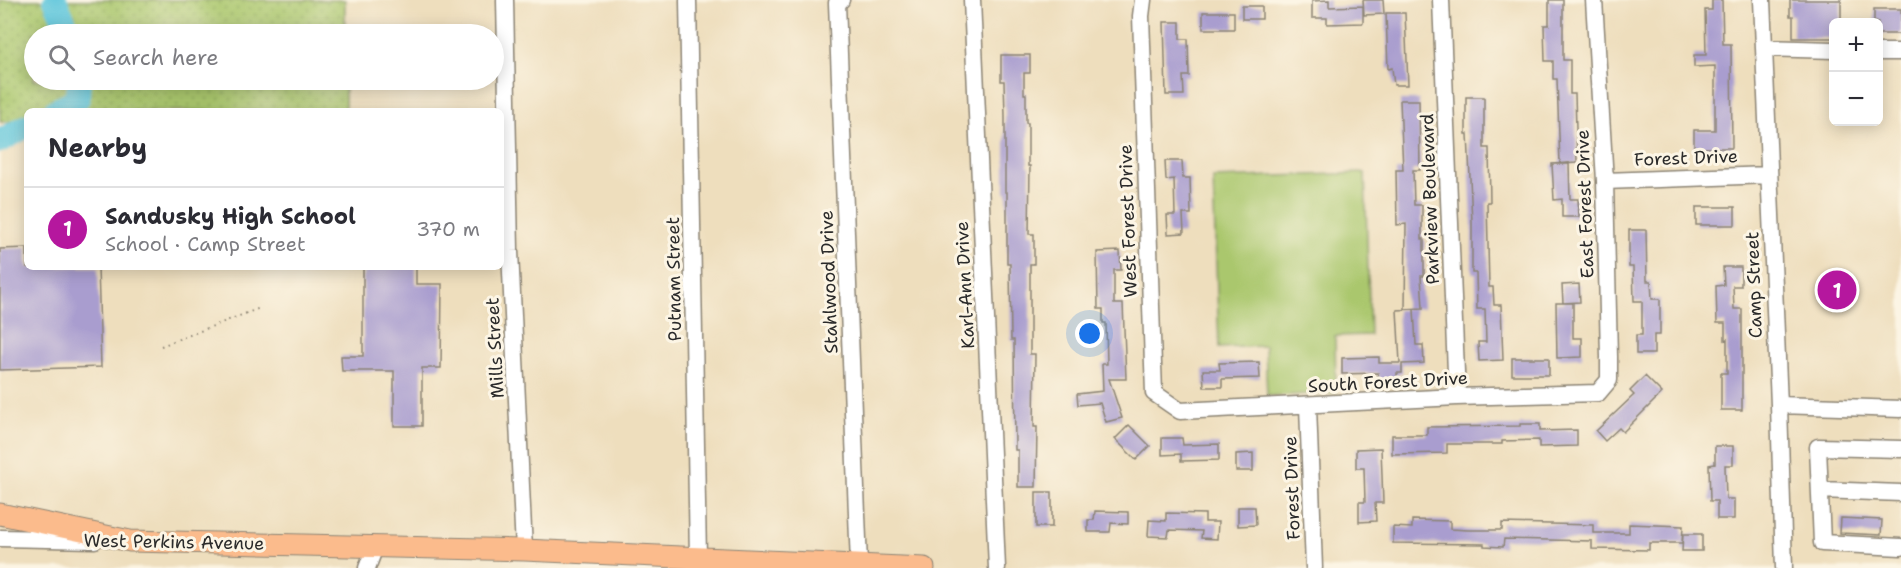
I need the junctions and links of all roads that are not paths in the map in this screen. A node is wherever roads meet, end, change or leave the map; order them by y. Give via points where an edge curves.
1 (505, 0) edge
2 (688, 0) edge
3 (841, 0) edge
4 (972, 0) edge
5 (1441, 0) edge
6 (1762, 0) edge
7 (1594, 4) edge
8 (1142, 8) edge
9 (1764, 48) junction
10 (1829, 50) edge
11 (1883, 52) edge
12 (1901, 52) edge
13 (1769, 175) junction
14 (1605, 181) junction
15 (506, 251) edge
16 (1598, 393) joint
17 (1457, 397) junction
18 (1779, 405) junction
19 (1308, 406) junction
20 (1901, 409) edge
21 (1180, 411) joint
22 (1901, 449) edge
23 (1820, 490) junction
24 (1901, 493) edge
25 (0, 514) edge
26 (0, 538) edge
27 (130, 541) junction
28 (375, 547) junction
29 (1901, 547) edge
30 (524, 550) junction
31 (699, 558) junction
32 (859, 565) junction
33 (367, 568) edge
34 (924, 568) edge
35 (997, 568) edge
36 (1314, 568) edge
37 (1784, 568) edge

1 - 15 street, Mills Street
2 - 31 street, Putnam Street
3 - 32 street, Stahlwood Drive via 837,3
4 - 35 street, Karl-Ann Drive
5 - 17 street, Parkview Boulevard
6 - 9 street, Camp Street
7 - 14 street, East Forest Drive
8 - 21 street, West Forest Drive via 1154,393
9 - 10 street
9 - 13 street, Camp Street
11 - 12 street
13 - 14 street, Forest Drive
13 - 18 street, Camp Street
14 - 16 street, East Forest Drive via 1609,380
15 - 30 street, Mills Street
16 - 17 street, South Forest Drive
17 - 19 street, South Forest Drive
18 - 20 street
18 - 37 street, Camp Street
19 - 21 street, South Forest Drive
19 - 36 street, Forest Drive
22 - 23 street via 1818,447
23 - 24 street
23 - 29 street via 1822,543
25 - 27 main road
26 - 27 street, West Perkins Avenue
27 - 28 main road, West Perkins Avenue
28 - 30 main road, West Perkins Avenue
28 - 33 street
30 - 31 main road, West Perkins Avenue
31 - 32 main road, West Perkins Avenue
32 - 34 main road, West Perkins Avenue

